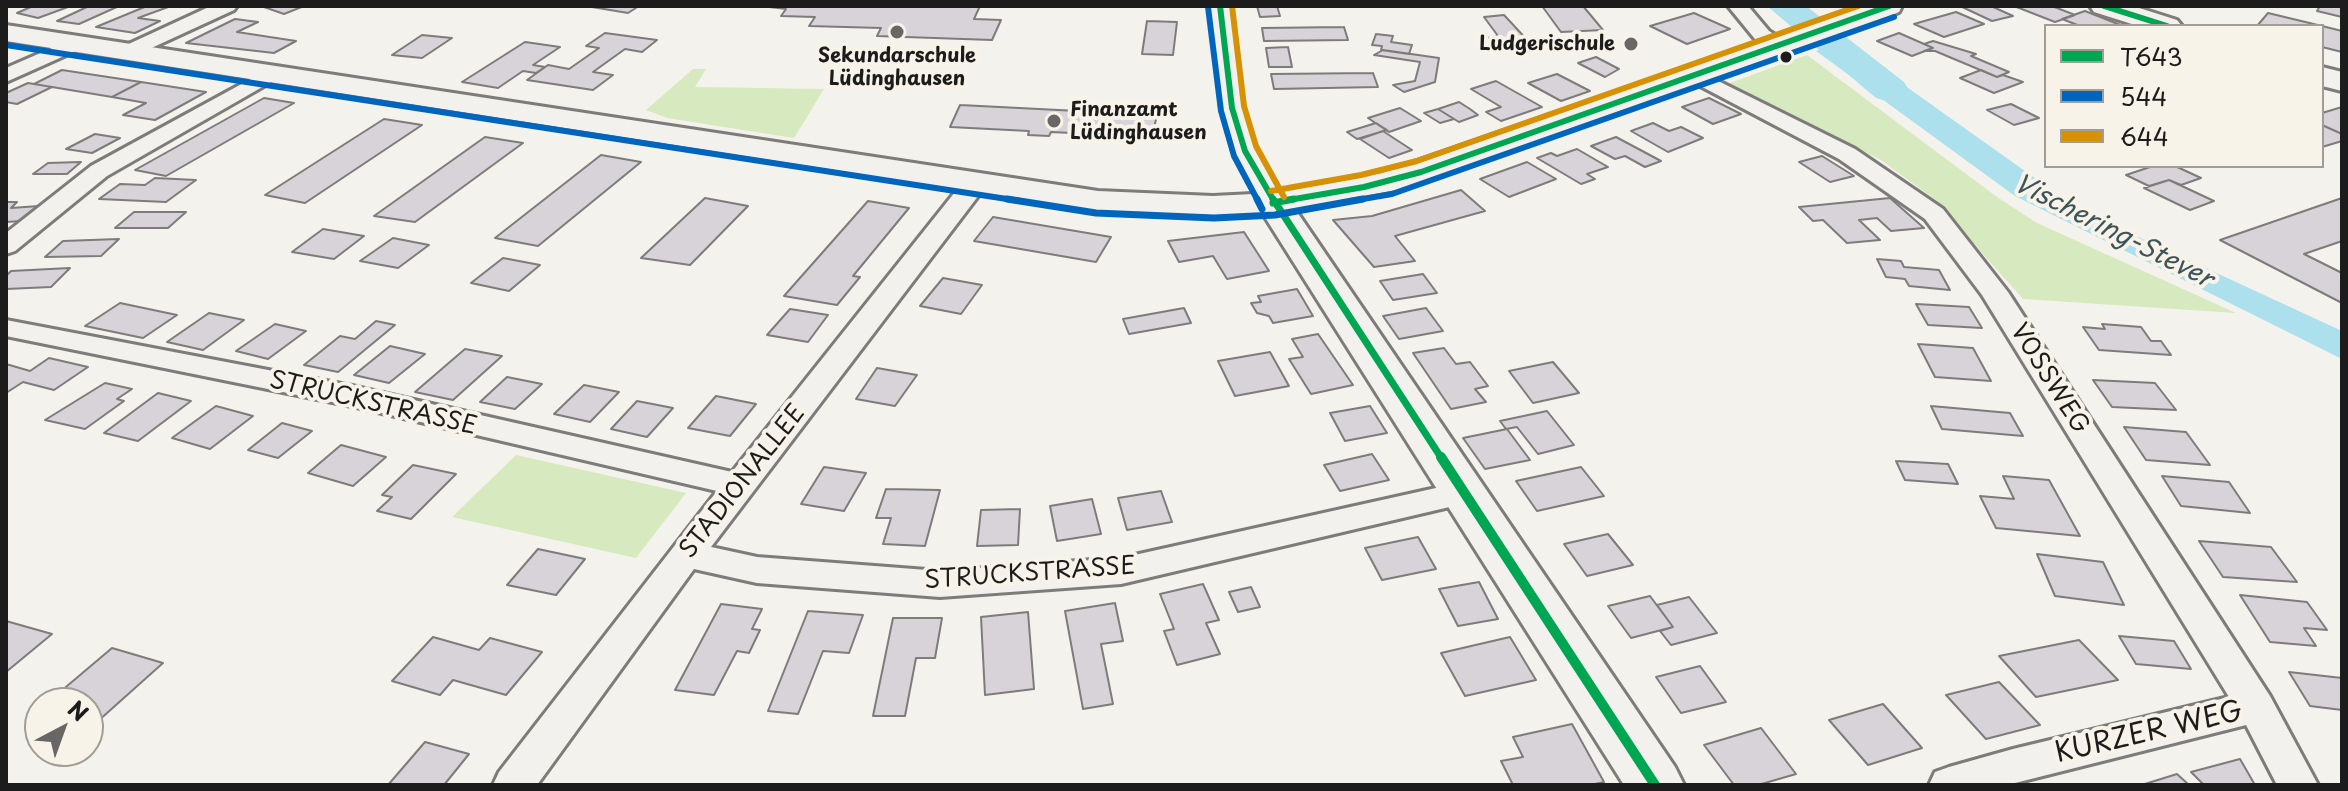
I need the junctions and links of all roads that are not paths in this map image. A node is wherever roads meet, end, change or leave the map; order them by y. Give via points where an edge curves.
1 (227, 6) edge
2 (1220, 6) edge
3 (1738, 6) edge
4 (1889, 6) edge
5 (2104, 6) edge
6 (2161, 24) edge
7 (6, 33) edge
8 (75, 44) junction
9 (1787, 45) junction
10 (127, 52) junction
11 (271, 74) junction
12 (6, 76) edge
13 (1696, 76) junction
14 (976, 182) junction
15 (1273, 203) junction
16 (12, 236) edge
17 (6, 328) edge
18 (739, 485) junction
19 (1463, 493) junction
20 (686, 555) junction
21 (2256, 707) junction
22 (513, 785) edge
23 (1655, 785) edge
24 (1949, 785) edge
25 (2298, 785) edge

1 - 10 street
2 - 15 street via 1232,108 1245,151
3 - 9 street via 1762,35
4 - 9 main road
5 - 6 main road
7 - 8 main road
8 - 10 main road
8 - 12 street
9 - 13 main road
10 - 11 main road
11 - 14 main road
11 - 16 street via 99,171
13 - 15 main road via 1389,182
13 - 21 street, VOSSWEG via 1847,154 1934,214 1994,292
14 - 15 main road via 1135,204
14 - 18 street, STADIONALLEE
15 - 19 main road
17 - 18 street, STRUCKSTRASSE via 352,396
18 - 20 street, STADIONALLEE
19 - 20 street, STRUCKSTRASSE via 1121,571 940,584 757,570
19 - 23 main road
20 - 22 street, STADIONALLEE
21 - 24 street, KURZER WEG
21 - 25 street, VOSSWEG

